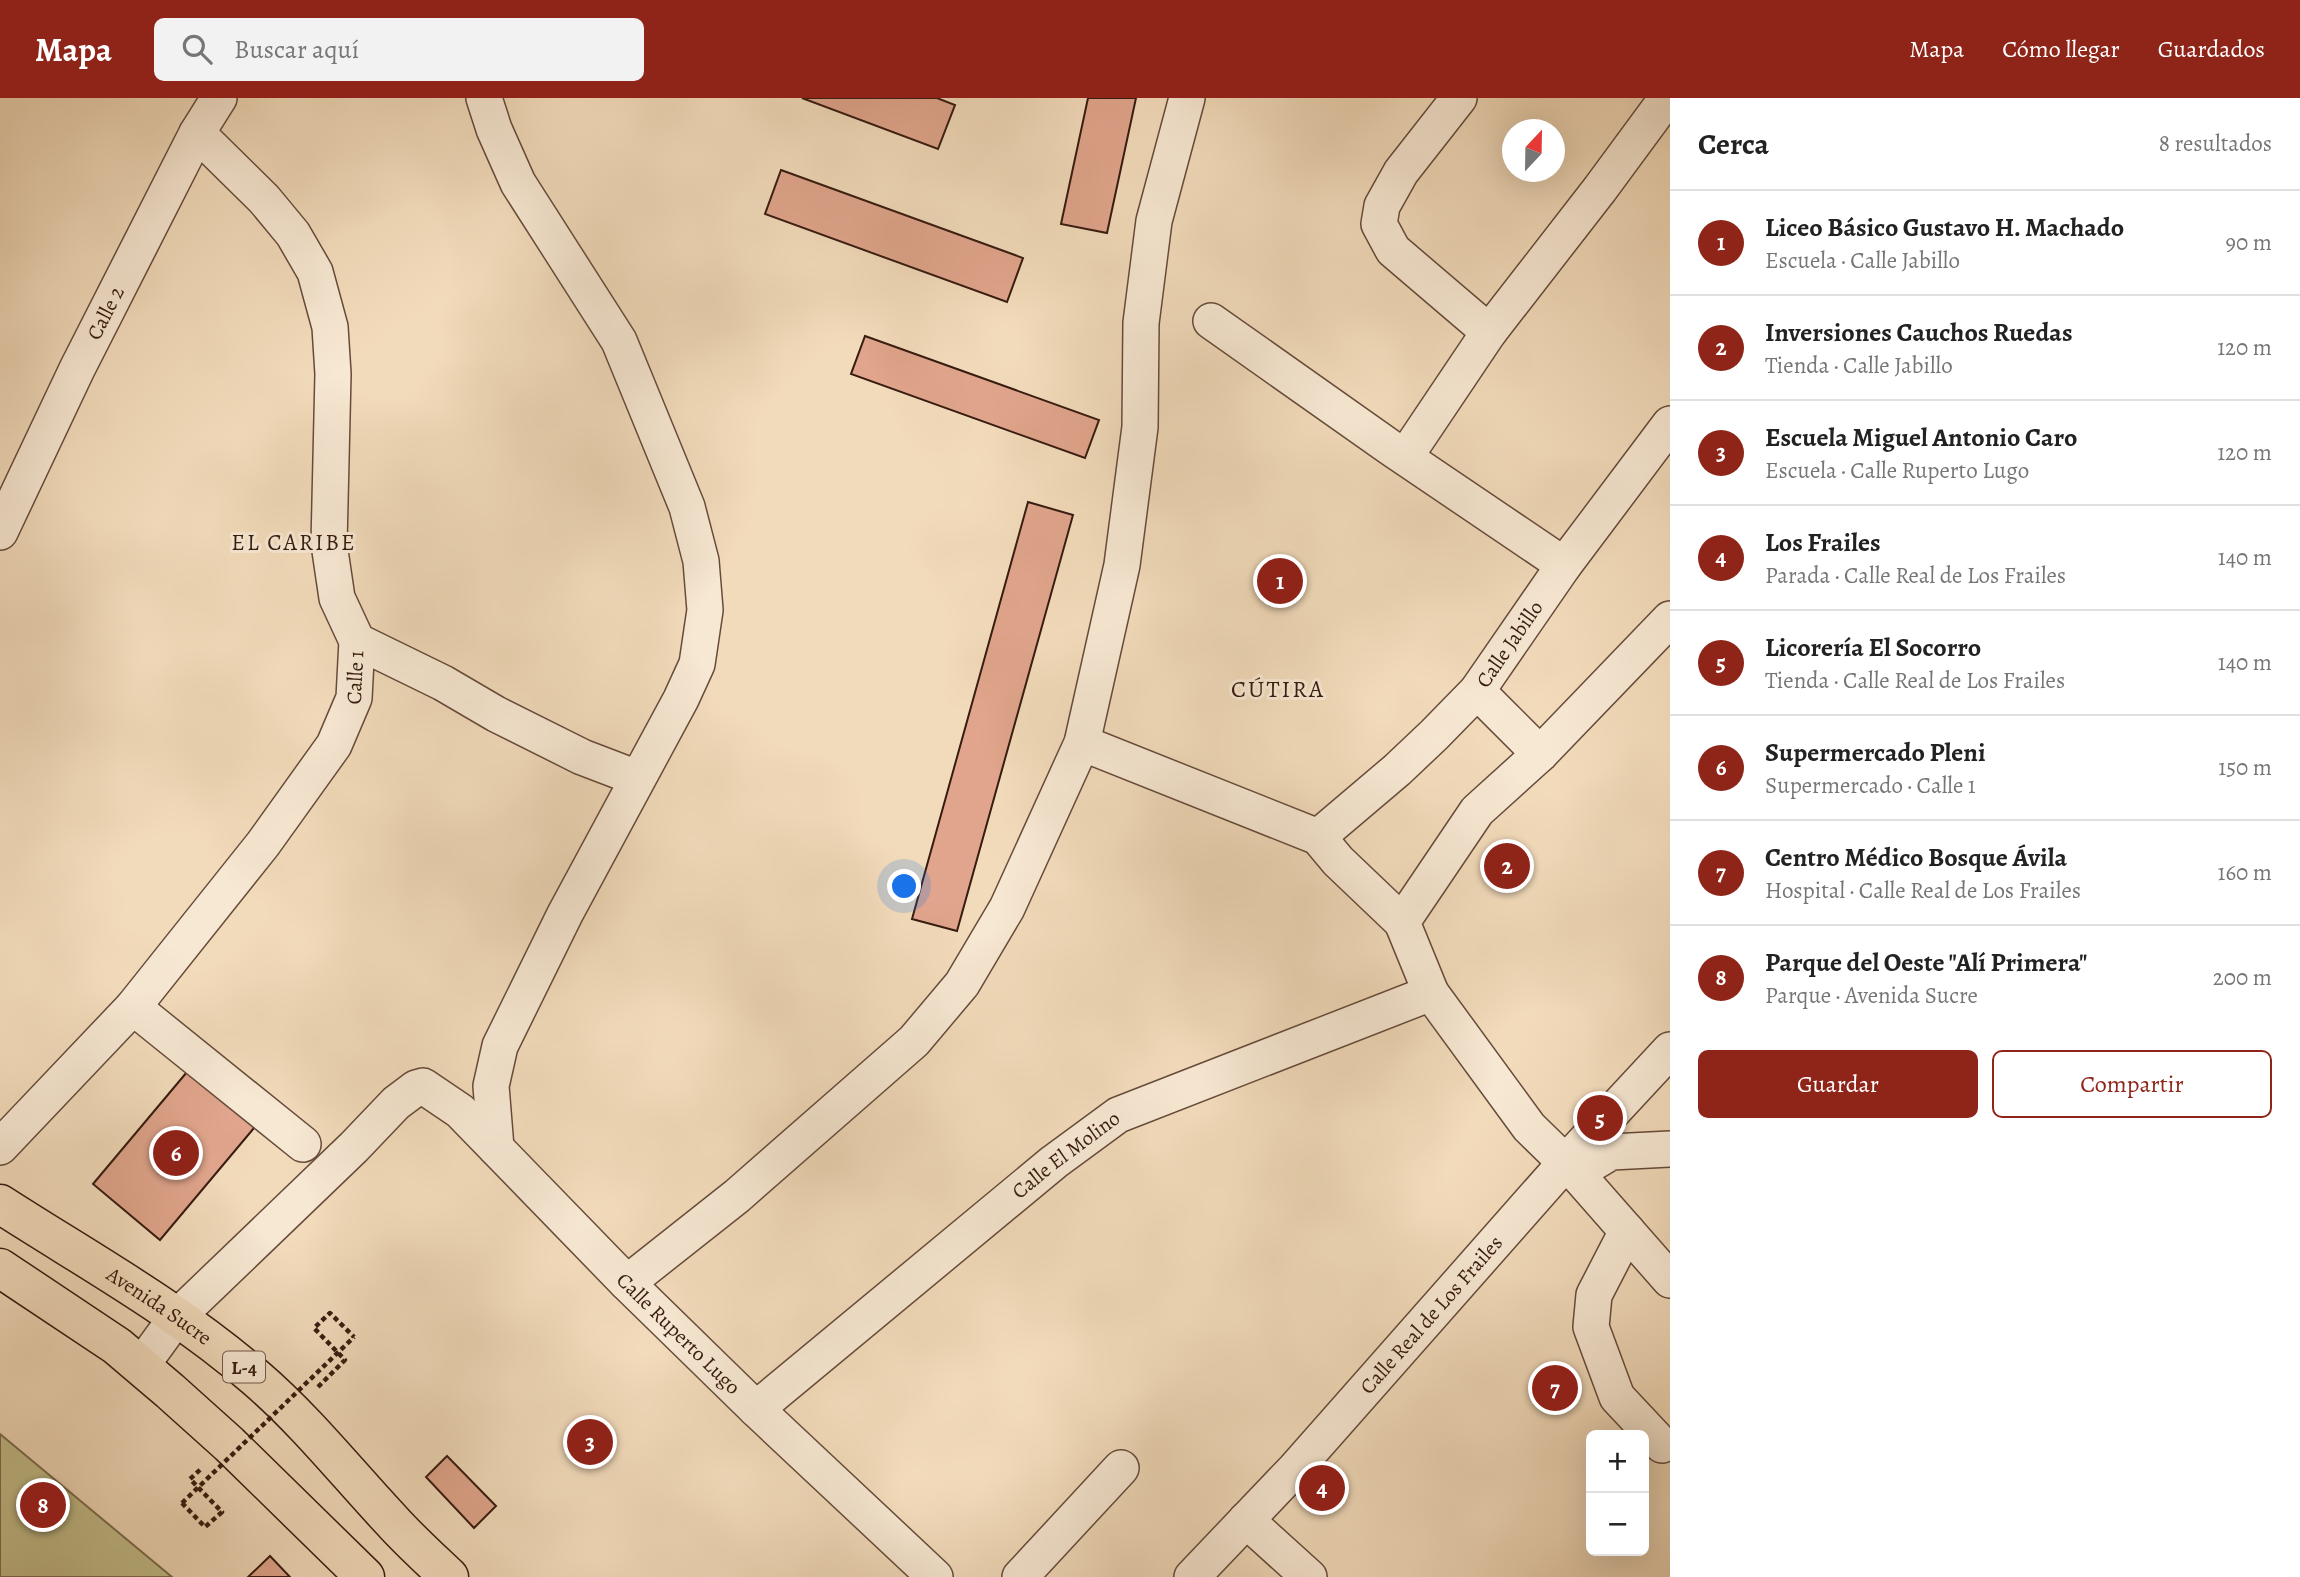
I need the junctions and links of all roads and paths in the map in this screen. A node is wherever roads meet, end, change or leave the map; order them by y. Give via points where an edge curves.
1 (219, 98) edge
2 (484, 98) edge
3 (1187, 98) edge
4 (1459, 98) edge
5 (1667, 98) edge
6 (197, 133) junction
7 (1211, 321) dead end
8 (1489, 332) junction
9 (1670, 424) edge
10 (1405, 457) junction
11 (0, 532) edge
12 (1564, 565) junction
13 (1670, 619) edge
14 (358, 641) junction
15 (1477, 691) junction
16 (1082, 743) junction
17 (1540, 754) junction
18 (637, 778) junction
19 (1318, 837) junction
20 (1402, 922) junction
21 (1431, 993) junction
22 (133, 1007) junction
23 (1670, 1050) edge
24 (303, 1144) dead end
25 (0, 1147) edge
26 (496, 1148) junction
27 (1670, 1149) edge
28 (1571, 1167) junction
29 (0, 1204) edge
30 (1627, 1231) junction
31 (0, 1268) edge
32 (1670, 1280) edge
33 (627, 1283) junction
34 (176, 1318) junction
35 (345, 1360) dead end
36 (141, 1366) junction
37 (756, 1409) junction
38 (1662, 1445) dead end
39 (1121, 1468) dead end
40 (190, 1479) dead end
41 (1246, 1520) junction
42 (365, 1577) edge
43 (449, 1577) edge
44 (935, 1577) edge
45 (1020, 1577) edge
46 (1192, 1577) edge
47 (1309, 1577) edge

1 - 6 street, Calle 2
2 - 18 street via 518,183 620,341 687,507 701,561 705,610 697,664
3 - 16 street via 1154,221 1141,323 1140,427 1122,565
4 - 8 street via 1401,172 1382,206 1379,224 1393,250
5 - 8 street
6 - 11 street, Calle 2
6 - 14 street, Calle 1 via 264,199 293,234 314,272 330,327 333,374 330,544 337,598
7 - 10 street
8 - 10 street
9 - 12 street, Calle Jabillo
10 - 12 street
12 - 15 street, Calle Jabillo
13 - 17 street
14 - 18 street via 582,757
14 - 22 street, Calle 1 via 354,698 334,745
15 - 17 street
15 - 19 street, Calle Jabillo via 1397,770
16 - 19 street
16 - 33 street via 1007,908 962,984 915,1041 737,1196
17 - 20 street via 1477,811
18 - 26 street via 500,1045 491,1086
19 - 20 street
20 - 21 street
21 - 28 street via 1529,1126
21 - 37 street, Calle El Molino via 1118,1115 1054,1162
22 - 24 street
22 - 25 street, Calle 1
23 - 28 street, Calle Real de Los Frailes
26 - 33 street, Calle Ruperto Lugo
26 - 34 street, Calle Ruperto Lugo via 460,1111 425,1087 416,1088
27 - 28 street via 1611,1152
28 - 30 street
28 - 41 street, Calle Real de Los Frailes
29 - 34 main road, Avenida Sucre / L-4
30 - 32 street
30 - 38 street via 1594,1295 1591,1327 1618,1397
31 - 36 main road
33 - 37 street, Calle Ruperto Lugo
34 - 36 street
34 - 43 main road, Avenida Sucre / L-4 via 212,1341 280,1400
35 - 40 path, bridge via 314,1328 330,1313 354,1337 182,1503 205,1527 222,1511
36 - 42 main road via 229,1444
37 - 44 street, Calle Ruperto Lugo
39 - 45 street
41 - 46 street, Calle Real de Los Frailes
41 - 47 street

